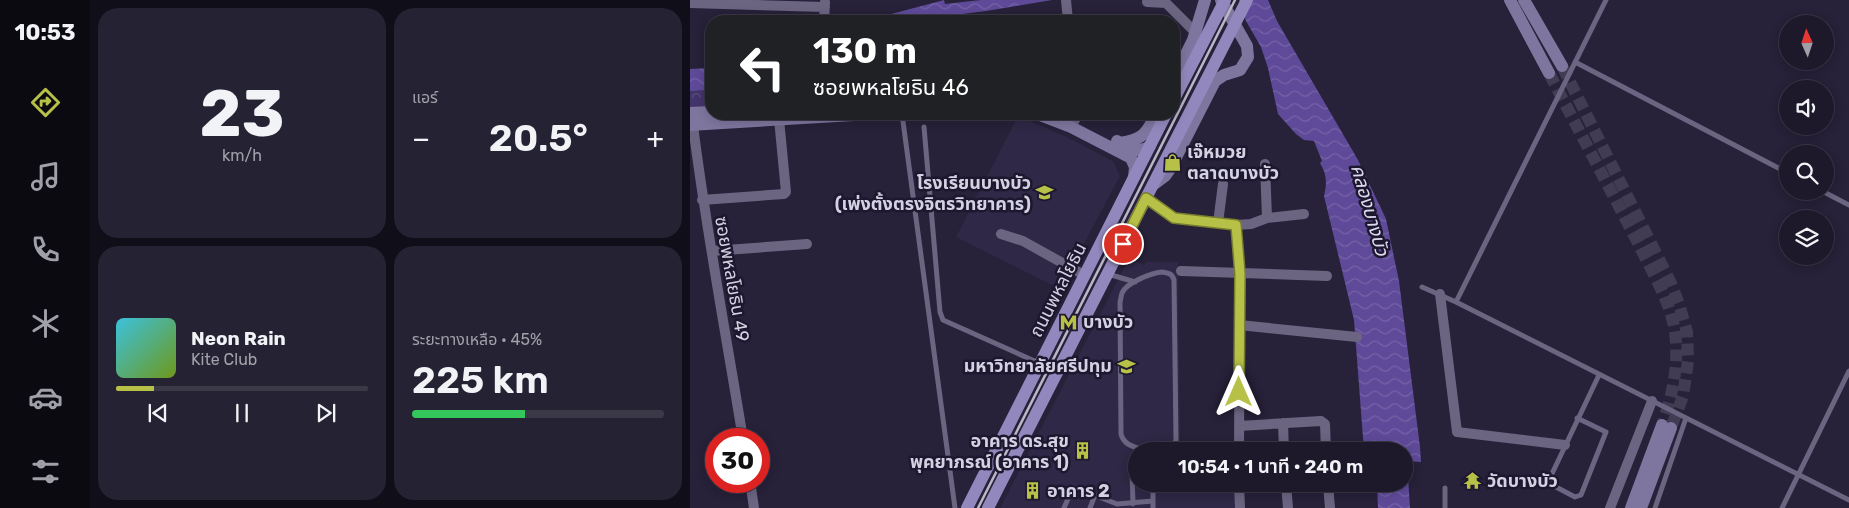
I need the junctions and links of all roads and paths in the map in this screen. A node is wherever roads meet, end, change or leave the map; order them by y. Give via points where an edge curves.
1 (1066, 0) edge
2 (1205, 0) edge
3 (1223, 0) edge
4 (1247, 0) edge
5 (1510, 0) edge
6 (1524, 0) edge
7 (1606, 0) edge
8 (1147, 2) dead end
9 (690, 3) edge
10 (825, 3) edge
11 (1067, 15) edge
12 (1179, 15) edge
13 (1180, 16) edge
14 (1195, 32) junction
15 (1180, 57) edge
16 (1575, 62) junction
17 (1562, 66) tunnel mouth
18 (1549, 73) tunnel mouth
19 (1180, 87) edge
20 (705, 115) edge
21 (735, 120) edge
22 (779, 120) edge
23 (903, 120) edge
24 (1074, 120) edge
25 (1153, 120) edge
26 (1163, 120) edge
27 (691, 121) edge
28 (924, 127) dead end
29 (1120, 143) junction
30 (1150, 146) junction
31 (1264, 164) dead end
32 (1779, 168) edge
33 (1134, 177) junction
34 (1223, 184) dead end
35 (1153, 185) junction
36 (1834, 197) edge
37 (1146, 198) junction
38 (702, 200) junction
39 (1849, 205) edge
40 (1304, 214) dead end
41 (1267, 218) junction
42 (1218, 223) junction
43 (1236, 225) junction
44 (1001, 234) dead end
45 (807, 244) dead end
46 (712, 251) junction
47 (1181, 271) dead end
48 (1107, 274) junction
49 (1240, 274) junction
50 (1084, 275) junction
51 (1327, 276) dead end
52 (1134, 282) junction
53 (1422, 287) dead end
54 (1440, 294) junction
55 (1456, 302) junction
56 (1239, 325) junction
57 (1357, 337) dead end
58 (1040, 364) junction
59 (1849, 371) edge
60 (1599, 375) junction
61 (1652, 401) junction
62 (1577, 418) junction
63 (1686, 418) junction
64 (1283, 423) junction
65 (1239, 426) junction
66 (741, 428) edge
67 (1175, 442) edge
68 (1239, 442) edge
69 (1284, 442) edge
70 (1325, 442) edge
71 (1128, 445) edge
72 (1564, 445) junction
73 (1799, 475) junction
74 (1445, 488) dead end
75 (1133, 492) edge
76 (1152, 492) edge
77 (1239, 492) edge
78 (1287, 492) edge
79 (1329, 492) edge
80 (752, 493) edge
81 (1095, 495) junction
82 (1849, 500) edge
83 (1153, 501) junction
84 (1133, 504) junction
85 (1109, 505) edge
86 (754, 508) edge
87 (955, 508) edge
88 (967, 508) edge
89 (988, 508) edge
90 (1064, 508) edge
91 (1090, 508) edge
92 (1153, 508) edge
93 (1240, 508) edge
94 (1288, 508) edge
95 (1330, 508) edge
96 (1445, 508) edge
97 (1610, 508) edge
98 (1631, 508) edge
99 (1641, 508) edge
100 (1655, 508) edge
101 (1782, 508) edge

1 - 11 street
2 - 14 main road
3 - 19 main road
3 - 35 main road via 1247,46 1248,57 1240,70 1215,81 1170,169
4 - 35 main road, ถนนพหลโยธิน
5 - 18 main road
6 - 17 main road
7 - 16 lane
8 - 12 street via 1166,2
9 - 10 street
13 - 14 street
14 - 15 main road
16 - 32 lane
16 - 55 lane
20 - 27 main road
21 - 27 main road
22 - 38 street via 786,192
23 - 87 lane
24 - 29 main road
24 - 33 main road via 1131,158 1135,167
25 - 29 main road via 1145,135
26 - 30 main road, ถนนพหลโยธิน
27 - 38 street, ซอยพหลโยธิน 49
28 - 58 lane via 943,320
29 - 30 main road via 1140,151
30 - 33 main road, ถนนพหลโยธิน
31 - 41 street
33 - 50 main road, ถนนพหลโยธิน
34 - 42 street
35 - 37 main road, ถนนพหลโยธิน
36 - 39 lane
37 - 42 street via 1174,218
37 - 48 main road, ถนนพหลโยธิน
38 - 46 street, ซอยพหลโยธิน 49
40 - 41 street
41 - 43 street via 1252,224
42 - 43 street
43 - 49 street
44 - 50 street via 1023,241
45 - 46 street
46 - 66 street, ซอยพหลโยธิน 49
47 - 49 street
48 - 52 lane
48 - 89 main road, ถนนพหลโยธิน
49 - 51 street
49 - 56 street
50 - 58 main road, ถนนพหลโยธิน
52 - 67 lane via 1162,272 1173,276
52 - 71 lane via 1122,292 1120,302 1121,434
53 - 54 lane
54 - 55 lane
54 - 72 street via 1457,432
55 - 60 lane
56 - 57 street
56 - 65 street
58 - 88 main road, ถนนพหลโยธิน
59 - 73 lane
60 - 61 lane
60 - 62 lane
61 - 63 lane
61 - 97 street
62 - 72 lane
62 - 72 lane via 1606,432 1581,495 1577,497 1554,486 1550,480
63 - 73 lane
63 - 100 lane
64 - 65 street
64 - 69 street
64 - 70 street via 1324,422
65 - 68 street
73 - 82 lane
73 - 101 lane
74 - 96 lane
75 - 84 lane
76 - 83 lane
77 - 93 street
78 - 94 street
79 - 95 street
80 - 86 street
81 - 85 lane
81 - 90 lane via 1073,487
81 - 91 lane
83 - 84 lane
83 - 92 lane
84 - 85 lane
98 - 99 main road via 1666,427

